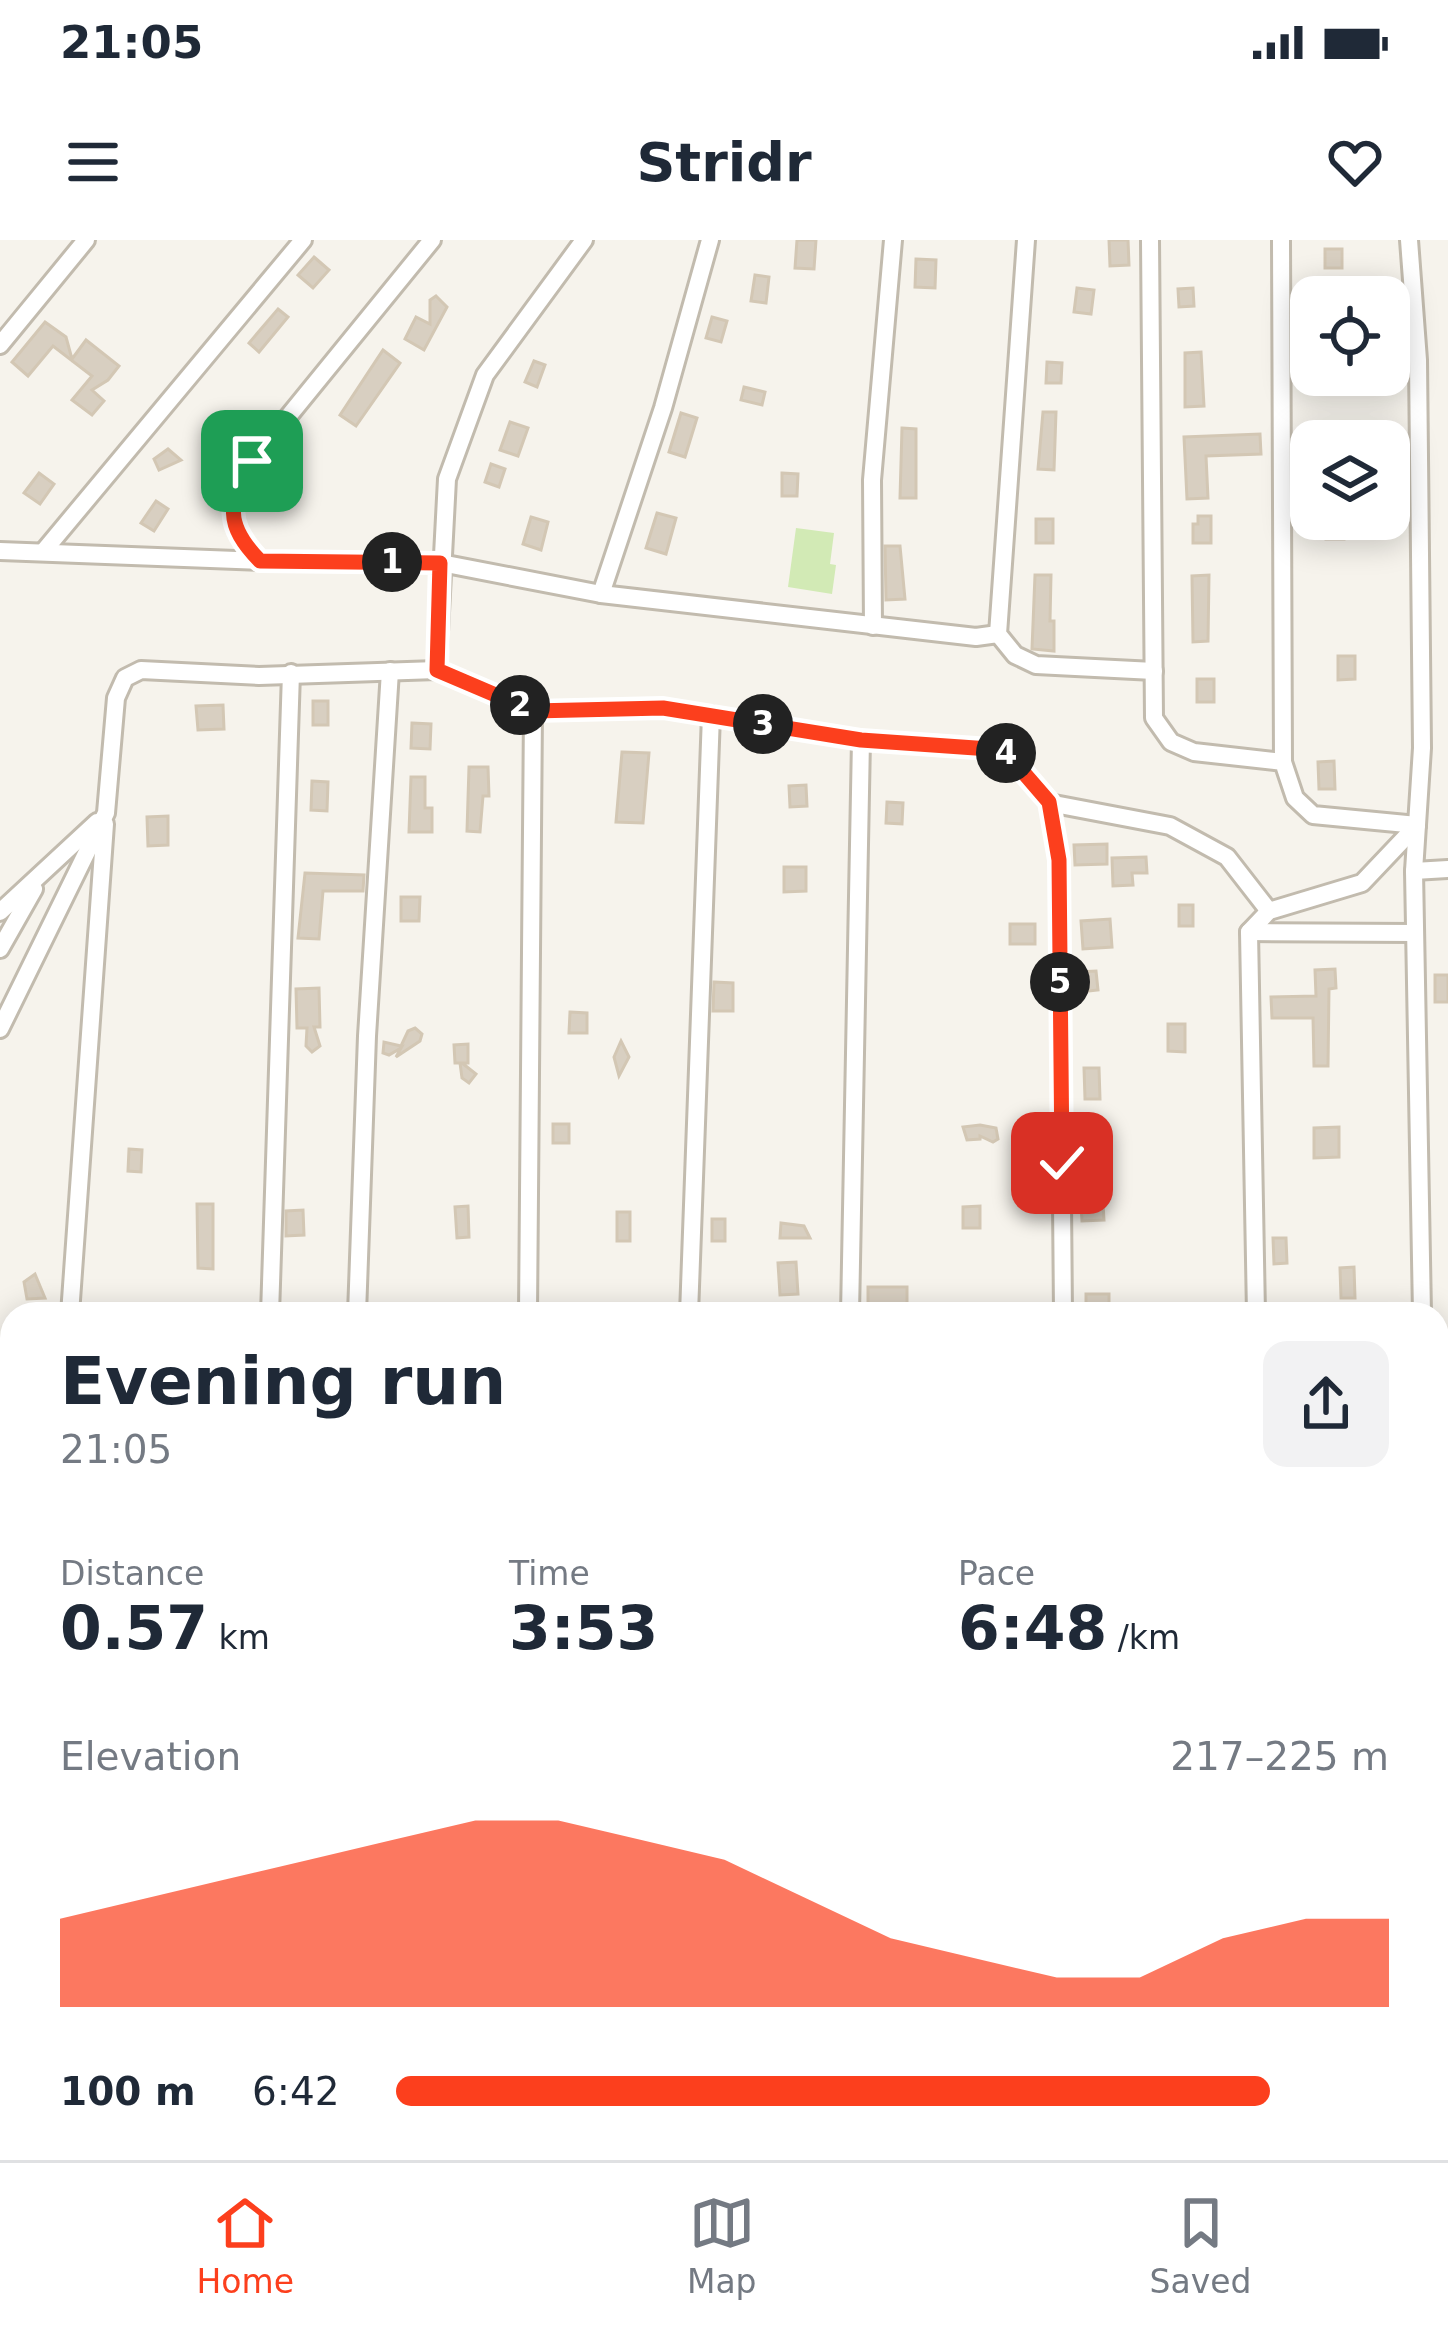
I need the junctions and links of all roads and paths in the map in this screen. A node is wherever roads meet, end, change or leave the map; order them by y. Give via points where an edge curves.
1 (86, 240) edge
2 (303, 240) edge
3 (432, 240) edge
4 (584, 240) edge
5 (710, 240) edge
6 (893, 240) edge
7 (1026, 240) edge
8 (1150, 240) edge
9 (1281, 240) edge
10 (1409, 240) edge
11 (0, 345) edge
12 (0, 550) edge
13 (43, 552) junction
14 (260, 561) junction
15 (440, 563) junction
16 (601, 594) junction
17 (873, 626) junction
18 (998, 634) junction
19 (437, 670) junction
20 (390, 671) junction
21 (1154, 671) junction
22 (291, 673) junction
23 (533, 711) junction
24 (711, 716) junction
25 (861, 740) junction
26 (1283, 762) junction
27 (1049, 802) junction
28 (106, 812) junction
29 (1417, 825) junction
30 (1448, 869) edge
31 (1414, 871) junction
32 (40, 878) junction
33 (1269, 911) junction
34 (0, 912) edge
35 (1249, 932) junction
36 (1415, 933) junction
37 (0, 949) edge
38 (0, 1029) edge
39 (71, 1302) edge
40 (270, 1302) edge
41 (357, 1302) edge
42 (527, 1302) edge
43 (689, 1302) edge
44 (850, 1302) edge
45 (1064, 1302) edge
46 (1256, 1302) edge
47 (1422, 1302) edge

1 - 11 street
2 - 13 street
3 - 14 street via 236,490 232,520
4 - 15 street via 485,375 447,479
5 - 16 street
6 - 17 street via 872,480
7 - 18 street
8 - 21 street
9 - 26 street
10 - 29 street via 1418,360
12 - 13 street
13 - 14 street
14 - 15 street
15 - 16 street
15 - 19 street
16 - 17 street
17 - 18 street
18 - 21 street via 1036,665
19 - 20 street
19 - 23 street
20 - 22 street
20 - 41 street
21 - 26 street via 1154,718 1171,742
22 - 28 street via 141,670 125,678 116,698
22 - 40 street
23 - 24 street via 663,708
23 - 42 street
24 - 25 street
24 - 43 street
25 - 27 street via 1004,750
25 - 44 street
26 - 29 street via 1295,798 1313,814
27 - 33 street via 1171,826 1227,857
27 - 45 street via 1059,860
28 - 32 street
28 - 38 street
28 - 39 street
29 - 31 street
29 - 33 street via 1362,883
30 - 31 street
31 - 36 street
32 - 34 street
32 - 37 street
33 - 35 street
35 - 36 street
35 - 46 street
36 - 47 street

